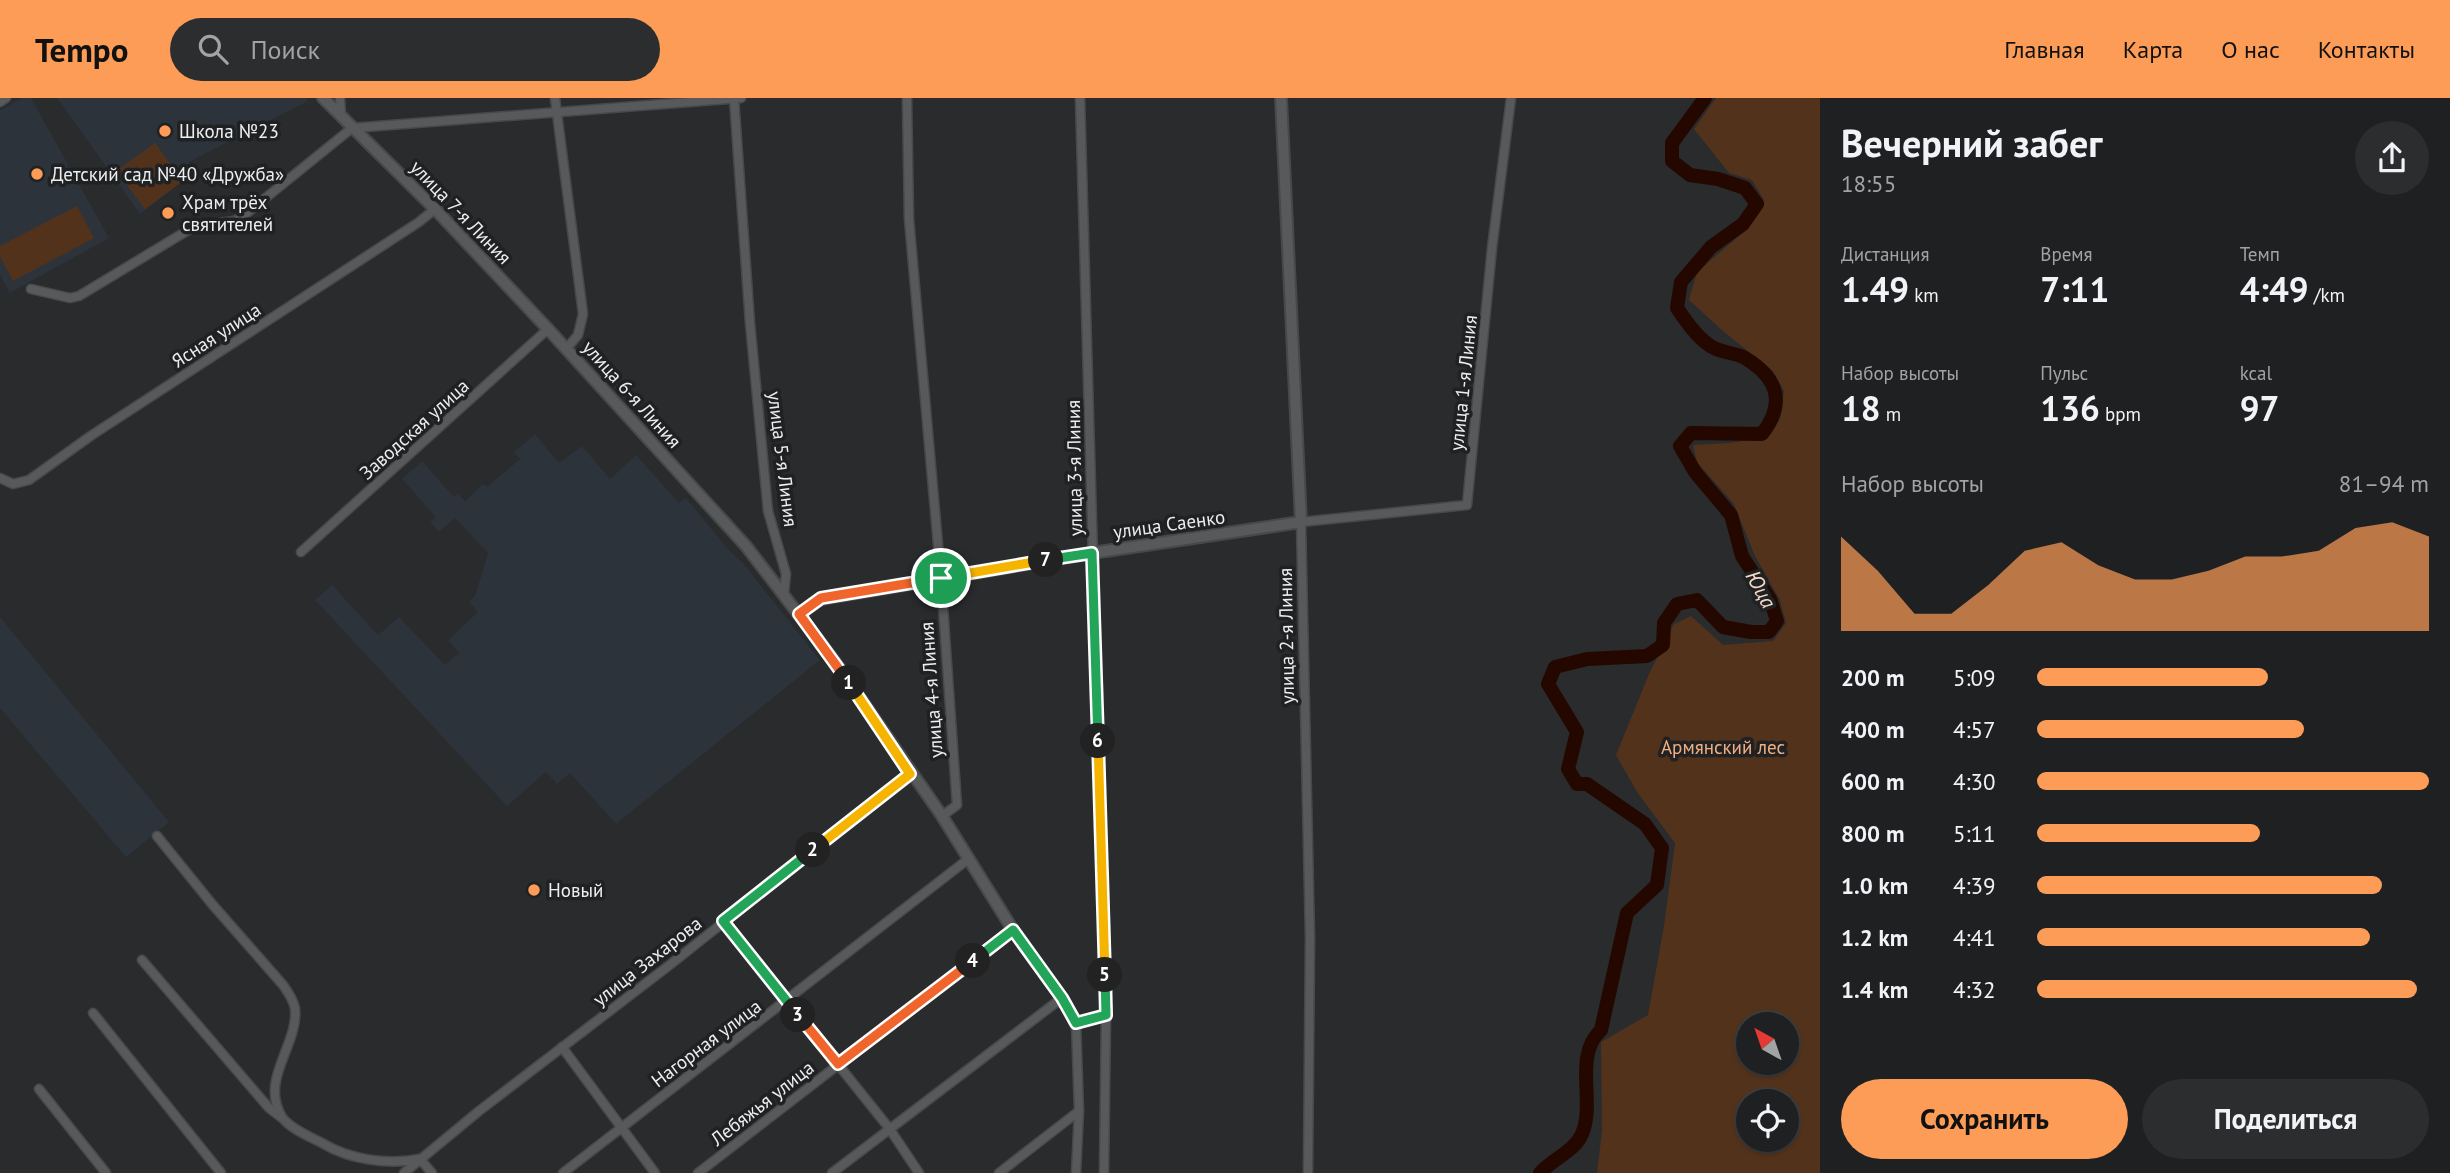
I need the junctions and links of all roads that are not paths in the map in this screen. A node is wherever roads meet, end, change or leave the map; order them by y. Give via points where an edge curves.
1 (6, 98) edge
2 (323, 98) edge
3 (340, 98) edge
4 (555, 98) edge
5 (734, 98) edge
6 (741, 98) edge
7 (907, 98) edge
8 (1080, 98) edge
9 (1281, 98) edge
10 (1511, 98) edge
11 (0, 102) edge
12 (557, 111) junction
13 (341, 116) junction
14 (352, 128) junction
15 (435, 209) junction
16 (31, 289) dead end
17 (548, 328) junction
18 (567, 348) junction
19 (0, 478) edge
20 (1301, 522) junction
21 (300, 552) dead end
22 (1092, 553) junction
23 (941, 578) junction
24 (784, 594) junction
25 (799, 614) junction
26 (910, 774) junction
27 (942, 816) junction
28 (157, 836) dead end
29 (967, 860) junction
30 (723, 921) junction
31 (1013, 930) junction
32 (142, 960) dead end
33 (1062, 998) junction
34 (787, 1001) junction
35 (93, 1013) dead end
36 (1106, 1015) junction
37 (1076, 1023) junction
38 (562, 1047) junction
39 (838, 1064) junction
40 (38, 1089) dead end
41 (1079, 1111) junction
42 (282, 1118) junction
43 (622, 1127) junction
44 (889, 1128) junction
45 (420, 1159) junction
46 (106, 1173) edge
47 (221, 1173) edge
48 (404, 1173) edge
49 (432, 1173) edge
50 (563, 1173) edge
51 (655, 1173) edge
52 (698, 1173) edge
53 (832, 1173) edge
54 (919, 1173) edge
55 (999, 1173) edge
56 (1076, 1173) edge
57 (1104, 1173) edge
58 (1308, 1173) edge

1 - 11 street
2 - 13 street, улица 7-я Линия
3 - 13 street
4 - 12 street, улица 6-я Линия
5 - 6 street
5 - 12 street
5 - 24 street, улица 5-я Линия via 768,511 786,574
7 - 23 street, улица 4-я Линия via 909,219
8 - 22 street, улица 3-я Линия
9 - 20 street, улица 2-я Линия
10 - 20 street, улица 1-я Линия via 1467,505
12 - 14 street
12 - 18 street, улица 6-я Линия via 583,314 578,335
13 - 14 street, улица 7-я Линия
14 - 15 street, улица 7-я Линия
14 - 16 street via 242,217 195,226 79,296
15 - 17 street, улица 7-я Линия
15 - 19 street, Ясная улица via 29,480 13,484
17 - 18 street, улица 7-я Линия
17 - 21 street, Заводская улица
18 - 24 street, улица 6-я Линия
20 - 22 street, улица Саенко
20 - 58 street, улица 2-я Линия via 1310,938
22 - 23 street, улица Саенко
22 - 36 street, улица 3-я Линия
23 - 25 street, улица Саенко via 821,598
23 - 27 street, улица 4-я Линия via 957,806
24 - 25 street
25 - 26 street
26 - 27 street
26 - 30 street, улица Захарова
27 - 29 street
28 - 42 street via 292,1000 294,1022 275,1074
29 - 31 street
29 - 34 street, Нагорная улица
30 - 34 street
30 - 38 street, улица Захарова
31 - 33 street
31 - 39 street, Лебяжья улица
32 - 42 street
33 - 37 street
33 - 44 street
34 - 39 street
34 - 43 street, Нагорная улица
35 - 47 street
36 - 37 street
36 - 57 street, улица 3-я Линия
37 - 41 street
38 - 43 street
38 - 45 street, улица Захарова
39 - 44 street
39 - 52 street, Лебяжья улица
40 - 46 street
41 - 55 street
41 - 56 street
42 - 45 street via 330,1149 357,1158 401,1163
43 - 50 street, Нагорная улица
43 - 51 street
44 - 53 street
44 - 54 street
45 - 48 street, улица Захарова
45 - 49 street

